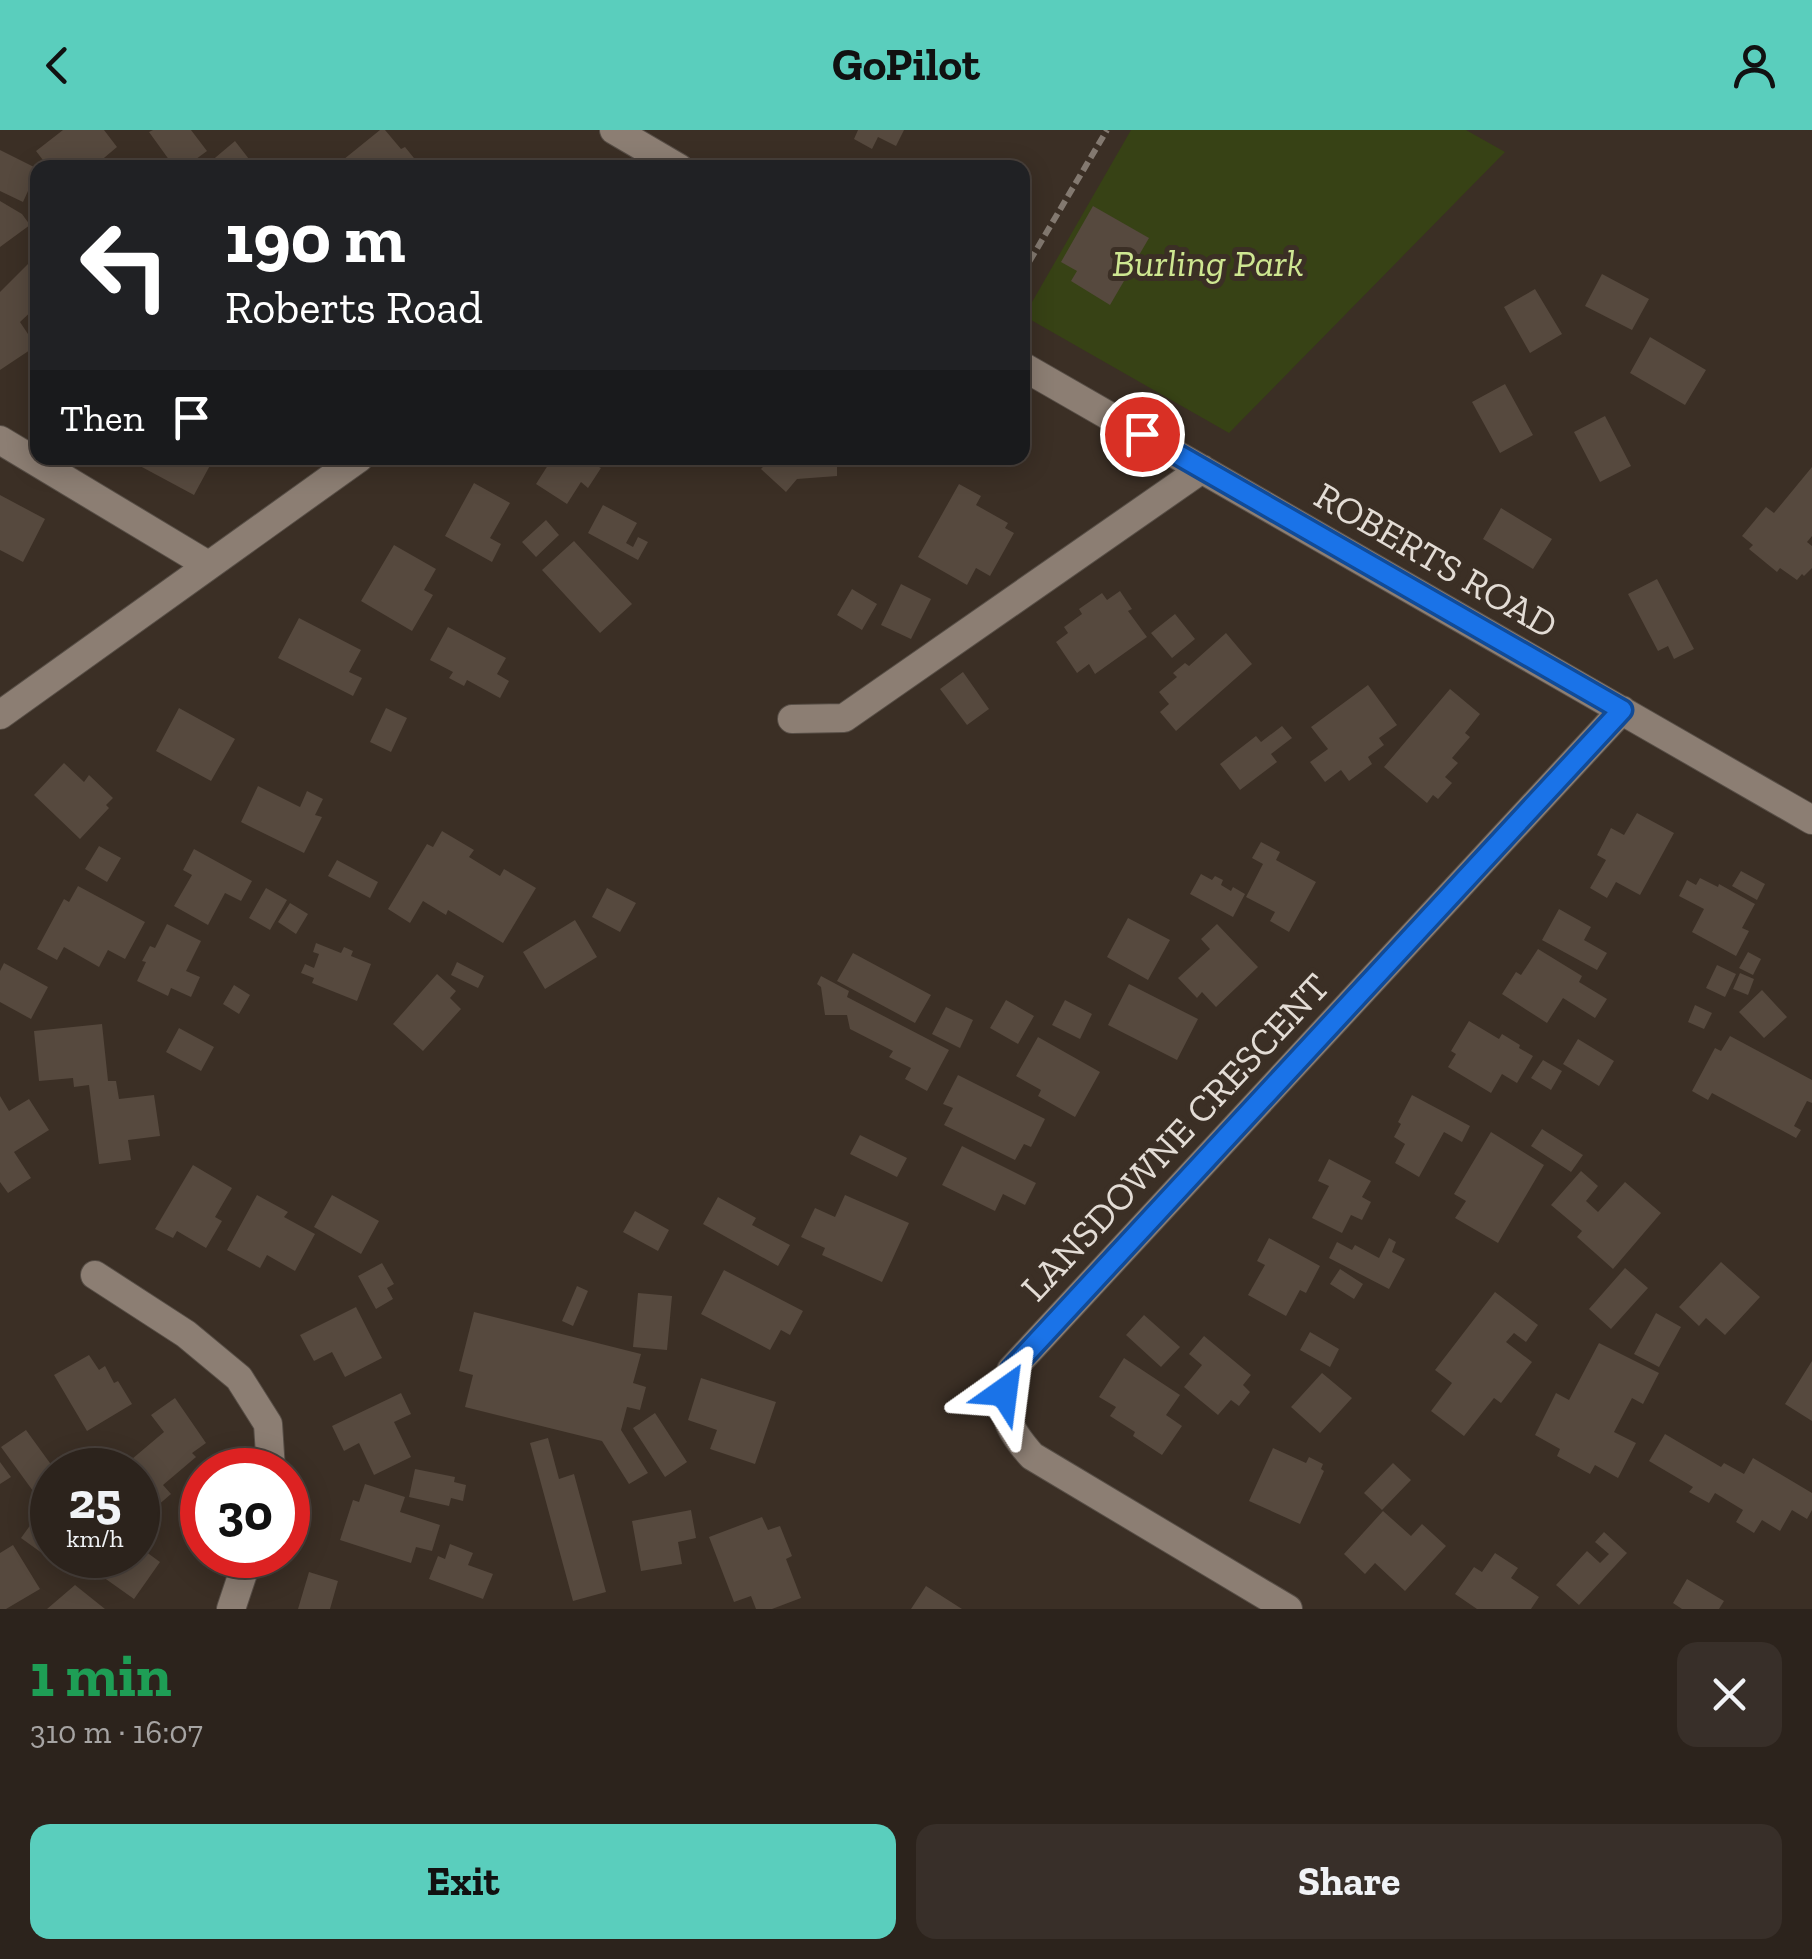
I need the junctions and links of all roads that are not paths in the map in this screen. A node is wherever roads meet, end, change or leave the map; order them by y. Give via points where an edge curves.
1 (614, 130) edge
2 (665, 160) edge
3 (1030, 371) edge
4 (0, 440) edge
5 (30, 458) edge
6 (41, 465) edge
7 (348, 465) edge
8 (1202, 469) junction
9 (208, 566) junction
10 (1622, 710) junction
11 (0, 714) edge
12 (792, 719) dead end
13 (1812, 820) edge
14 (95, 1275) dead end
15 (270, 1448) edge
16 (241, 1578) edge
17 (231, 1609) edge
18 (1288, 1609) edge

1 - 2 street
3 - 8 street, ROBERTS ROAD
4 - 5 street
6 - 9 street
7 - 9 street
8 - 10 street, ROBERTS ROAD
8 - 12 street via 844,718
9 - 11 street
10 - 13 street, ROBERTS ROAD
10 - 18 street, LANSDOWNE CRESCENT via 1011,1370 1005,1412 1012,1434 1032,1456
14 - 15 street via 240,1378 268,1424
16 - 17 street

